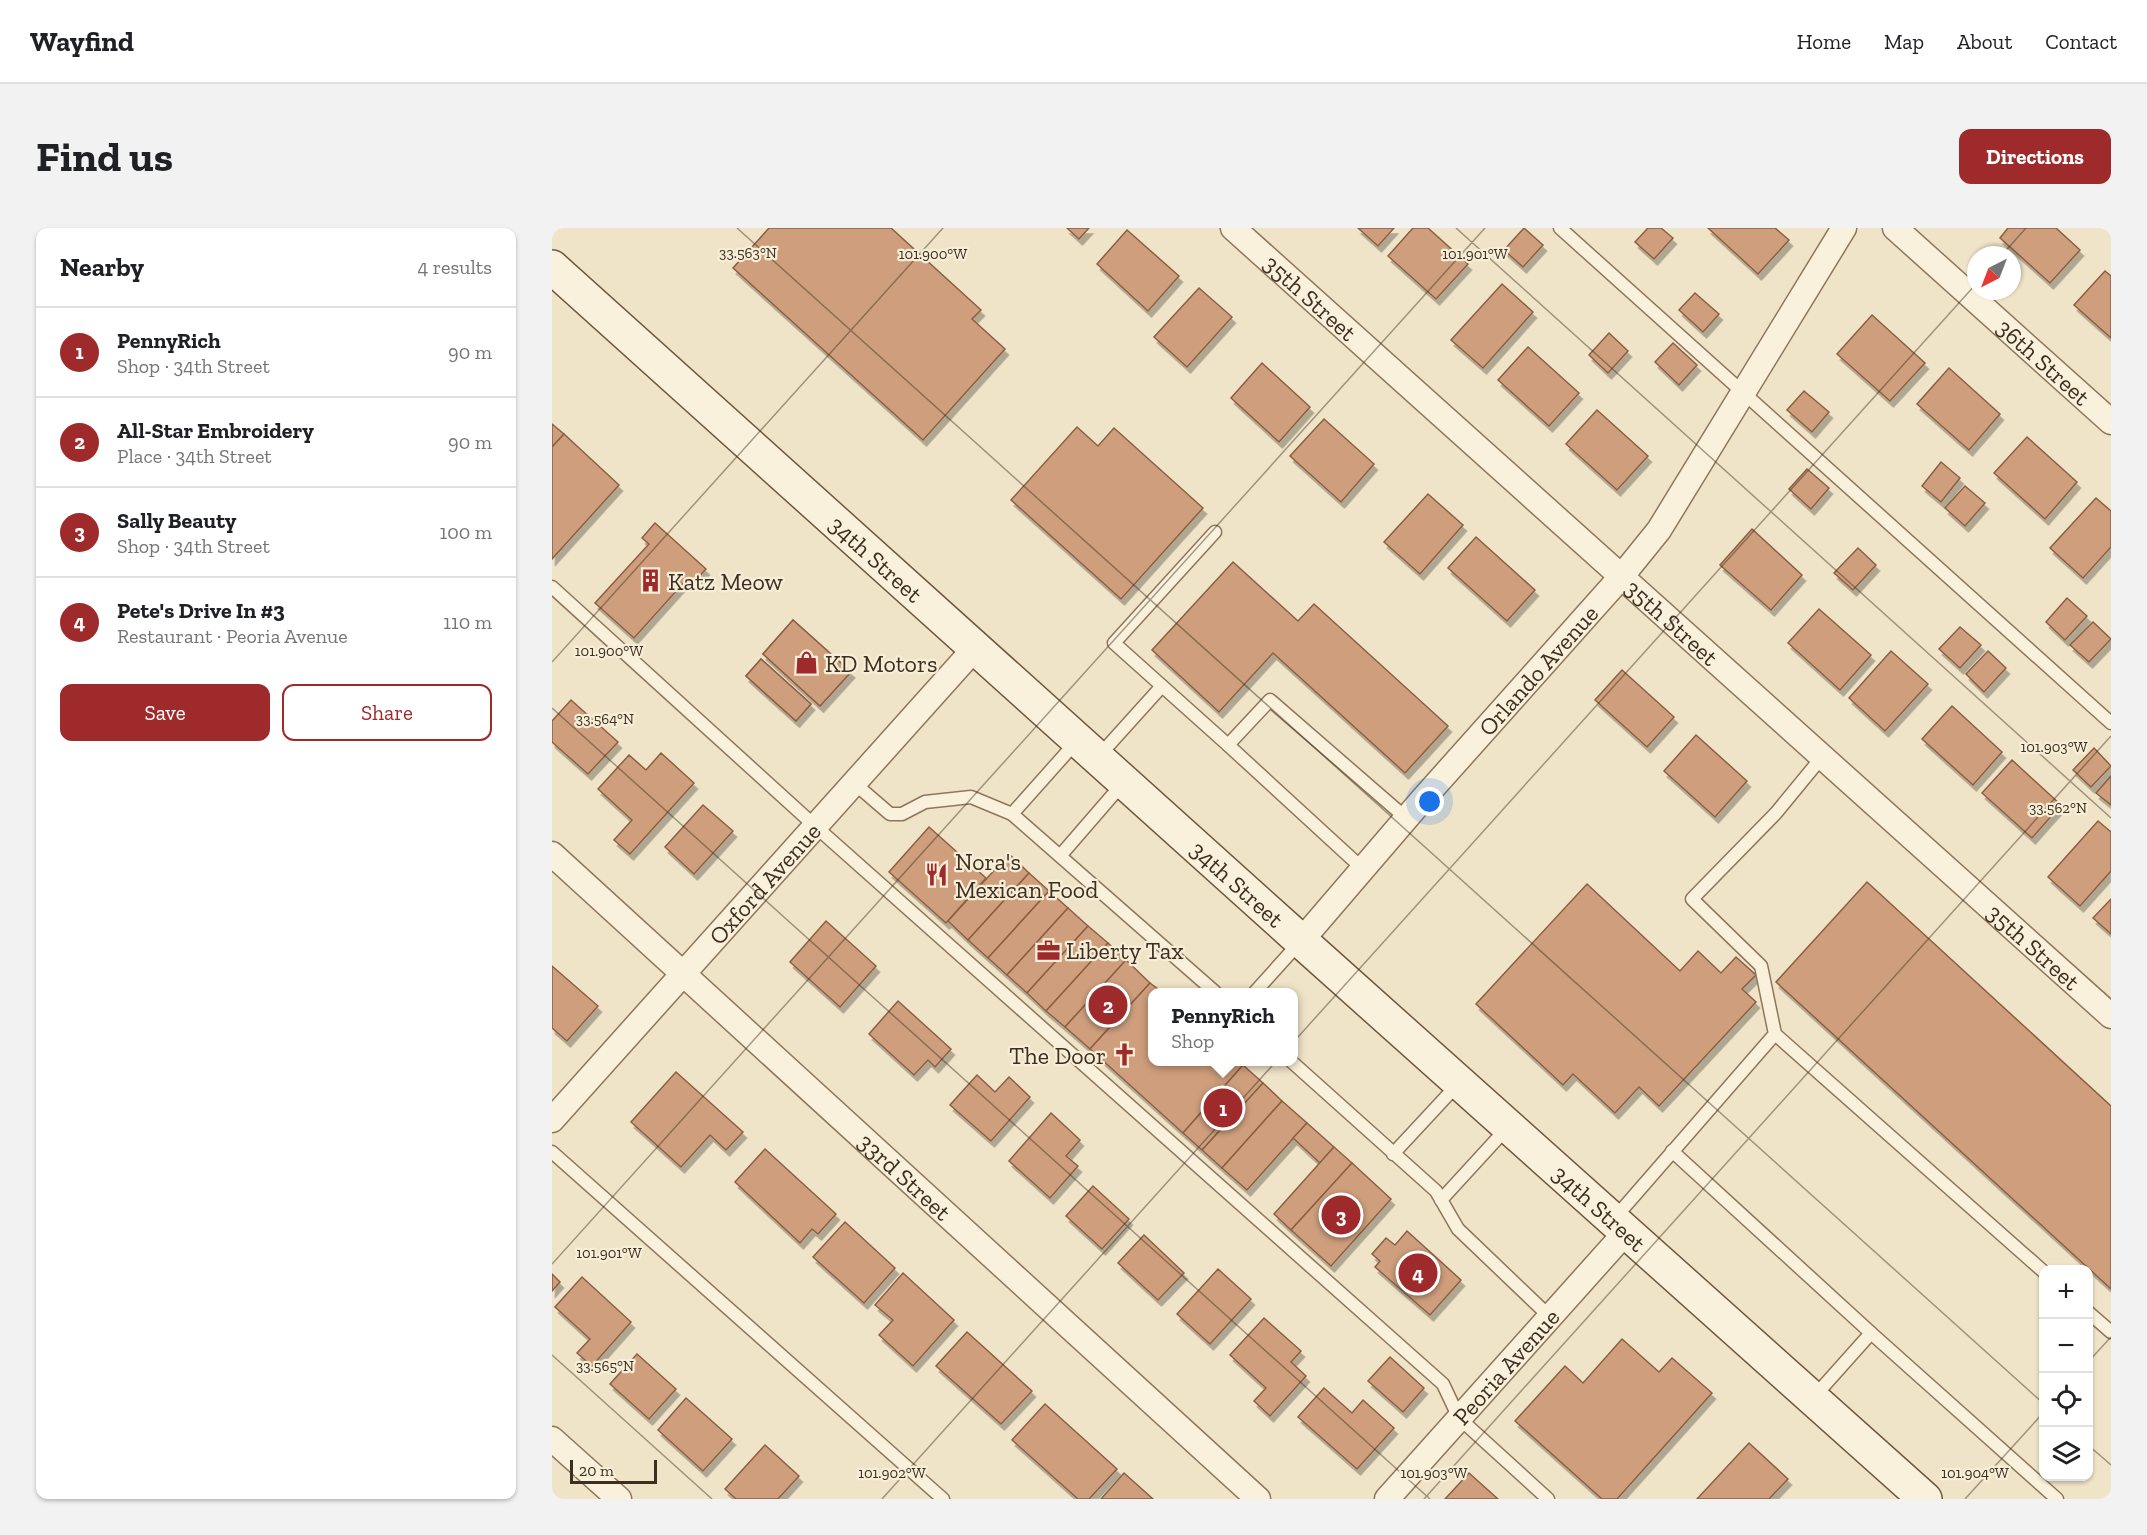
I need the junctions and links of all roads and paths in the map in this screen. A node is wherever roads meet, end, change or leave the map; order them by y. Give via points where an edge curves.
1 (1233, 228) edge
2 (1560, 228) edge
3 (1844, 228) edge
4 (1895, 228) edge
5 (552, 267) edge
6 (1743, 394) junction
7 (2111, 422) edge
8 (1215, 532) dead end
9 (1621, 577) junction
10 (552, 587) edge
11 (976, 647) junction
12 (1162, 686) junction
13 (2111, 723) edge
14 (1228, 745) junction
15 (1088, 749) junction
16 (1822, 757) junction
17 (1125, 782) junction
18 (854, 783) junction
19 (1012, 813) junction
20 (1406, 818) junction
21 (815, 826) junction
22 (552, 854) edge
23 (1060, 856) junction
24 (1363, 869) junction
25 (1301, 941) junction
26 (683, 974) junction
27 (1209, 988) edge
28 (1259, 988) edge
29 (2111, 1016) edge
30 (1775, 1034) junction
31 (1296, 1066) edge
32 (1459, 1083) junction
33 (552, 1120) edge
34 (1508, 1127) junction
35 (1672, 1151) junction
36 (552, 1152) edge
37 (1393, 1154) junction
38 (1441, 1200) junction
39 (1619, 1226) junction
40 (2039, 1268) edge
41 (2093, 1316) edge
42 (1550, 1317) junction
43 (2111, 1332) edge
44 (1871, 1333) junction
45 (1812, 1399) junction
46 (1459, 1419) junction
47 (552, 1439) edge
48 (619, 1499) edge
49 (942, 1499) edge
50 (1258, 1499) edge
51 (1387, 1499) edge
52 (1548, 1499) edge
53 (1925, 1499) edge
54 (2057, 1499) edge

1 - 9 street, 35th Street
2 - 6 lane
3 - 6 street, Orlando Avenue
4 - 7 street, 36th Street
5 - 11 main road, 34th Street
6 - 9 street, Orlando Avenue via 1659,530
6 - 13 lane
8 - 12 lane via 1114,643
9 - 16 street, 35th Street
9 - 20 street, Orlando Avenue
10 - 21 lane
11 - 15 main road, 34th Street
11 - 18 street, Oxford Avenue
12 - 14 lane
12 - 15 lane
14 - 20 lane via 1270,700
14 - 24 lane
15 - 17 main road, 34th Street
15 - 19 lane
16 - 29 street, 35th Street
16 - 30 lane via 1776,813 1692,899 1761,966
17 - 23 lane
17 - 25 main road, 34th Street
18 - 19 lane via 890,814 925,802 971,797
18 - 21 street, Oxford Avenue
19 - 23 lane
20 - 24 street, Orlando Avenue
21 - 26 street, Oxford Avenue
21 - 46 lane via 1443,1384
22 - 26 street, 33rd Street
23 - 27 lane
24 - 25 street, Orlando Avenue
25 - 28 lane
25 - 32 main road, 34th Street
26 - 33 street, Oxford Avenue
26 - 50 street, 33rd Street
30 - 35 lane
30 - 40 lane
31 - 37 lane
32 - 34 main road, 34th Street
32 - 37 lane
34 - 38 lane
34 - 39 main road, 34th Street
35 - 39 lane
35 - 44 lane
36 - 49 lane
37 - 38 lane via 1436,1191
38 - 42 lane via 1458,1228
39 - 42 street, Peoria Avenue
39 - 45 main road, 34th Street
41 - 43 lane
42 - 46 street, Peoria Avenue
44 - 45 lane
44 - 54 lane
45 - 53 main road, 34th Street
46 - 51 street, Peoria Avenue
46 - 52 lane
47 - 48 street

